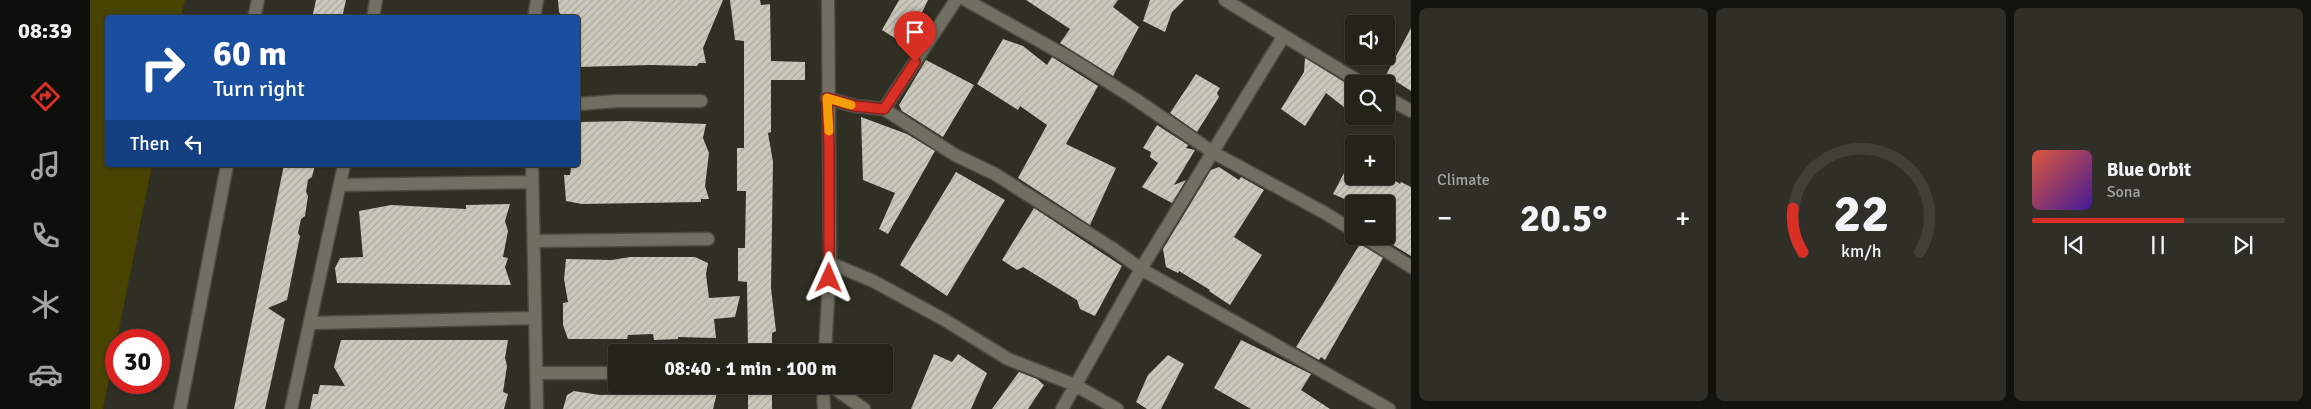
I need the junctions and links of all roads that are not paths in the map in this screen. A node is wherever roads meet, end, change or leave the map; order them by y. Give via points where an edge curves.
1 (258, 0) edge
2 (376, 0) edge
3 (536, 0) edge
4 (828, 0) edge
5 (956, 0) edge
6 (966, 0) edge
7 (1225, 0) edge
8 (255, 15) edge
9 (374, 15) edge
10 (534, 15) edge
11 (1283, 37) junction
12 (1348, 75) edge
13 (827, 98) junction
14 (701, 101) dead end
15 (1395, 102) edge
16 (580, 104) edge
17 (884, 109) junction
18 (1411, 111) edge
19 (1214, 153) junction
20 (227, 167) edge
21 (344, 167) edge
22 (532, 167) edge
23 (531, 182) junction
24 (341, 185) junction
25 (1345, 225) edge
26 (708, 239) dead end
27 (534, 241) junction
28 (1376, 245) edge
29 (830, 263) junction
30 (1411, 267) edge
31 (1141, 269) junction
32 (536, 318) junction
33 (311, 322) junction
34 (825, 344) edge
35 (536, 373) junction
36 (608, 373) edge
37 (1075, 385) junction
38 (823, 394) edge
39 (843, 394) edge
40 (180, 409) edge
41 (291, 409) edge
42 (536, 409) edge
43 (824, 409) edge
44 (864, 409) edge
45 (1062, 409) edge
46 (1117, 409) edge
47 (1389, 409) edge

1 - 8 street
2 - 9 street
3 - 10 street
4 - 13 street
5 - 17 street
6 - 19 street via 1068,57
7 - 11 street
11 - 12 street
11 - 19 street
13 - 17 street via 855,106
13 - 29 street
14 - 16 street
15 - 18 street
17 - 31 street via 1002,179
19 - 25 street
19 - 31 street
20 - 40 street
21 - 24 street
22 - 23 street
23 - 24 street
23 - 27 street
24 - 33 street
26 - 27 street
27 - 32 street
28 - 30 street
29 - 34 street
29 - 37 street via 873,281 1008,359
31 - 37 street
31 - 47 street
32 - 33 street
32 - 35 street
33 - 41 street
35 - 36 street
35 - 42 street
37 - 45 street
37 - 46 street
38 - 43 street
39 - 44 street

